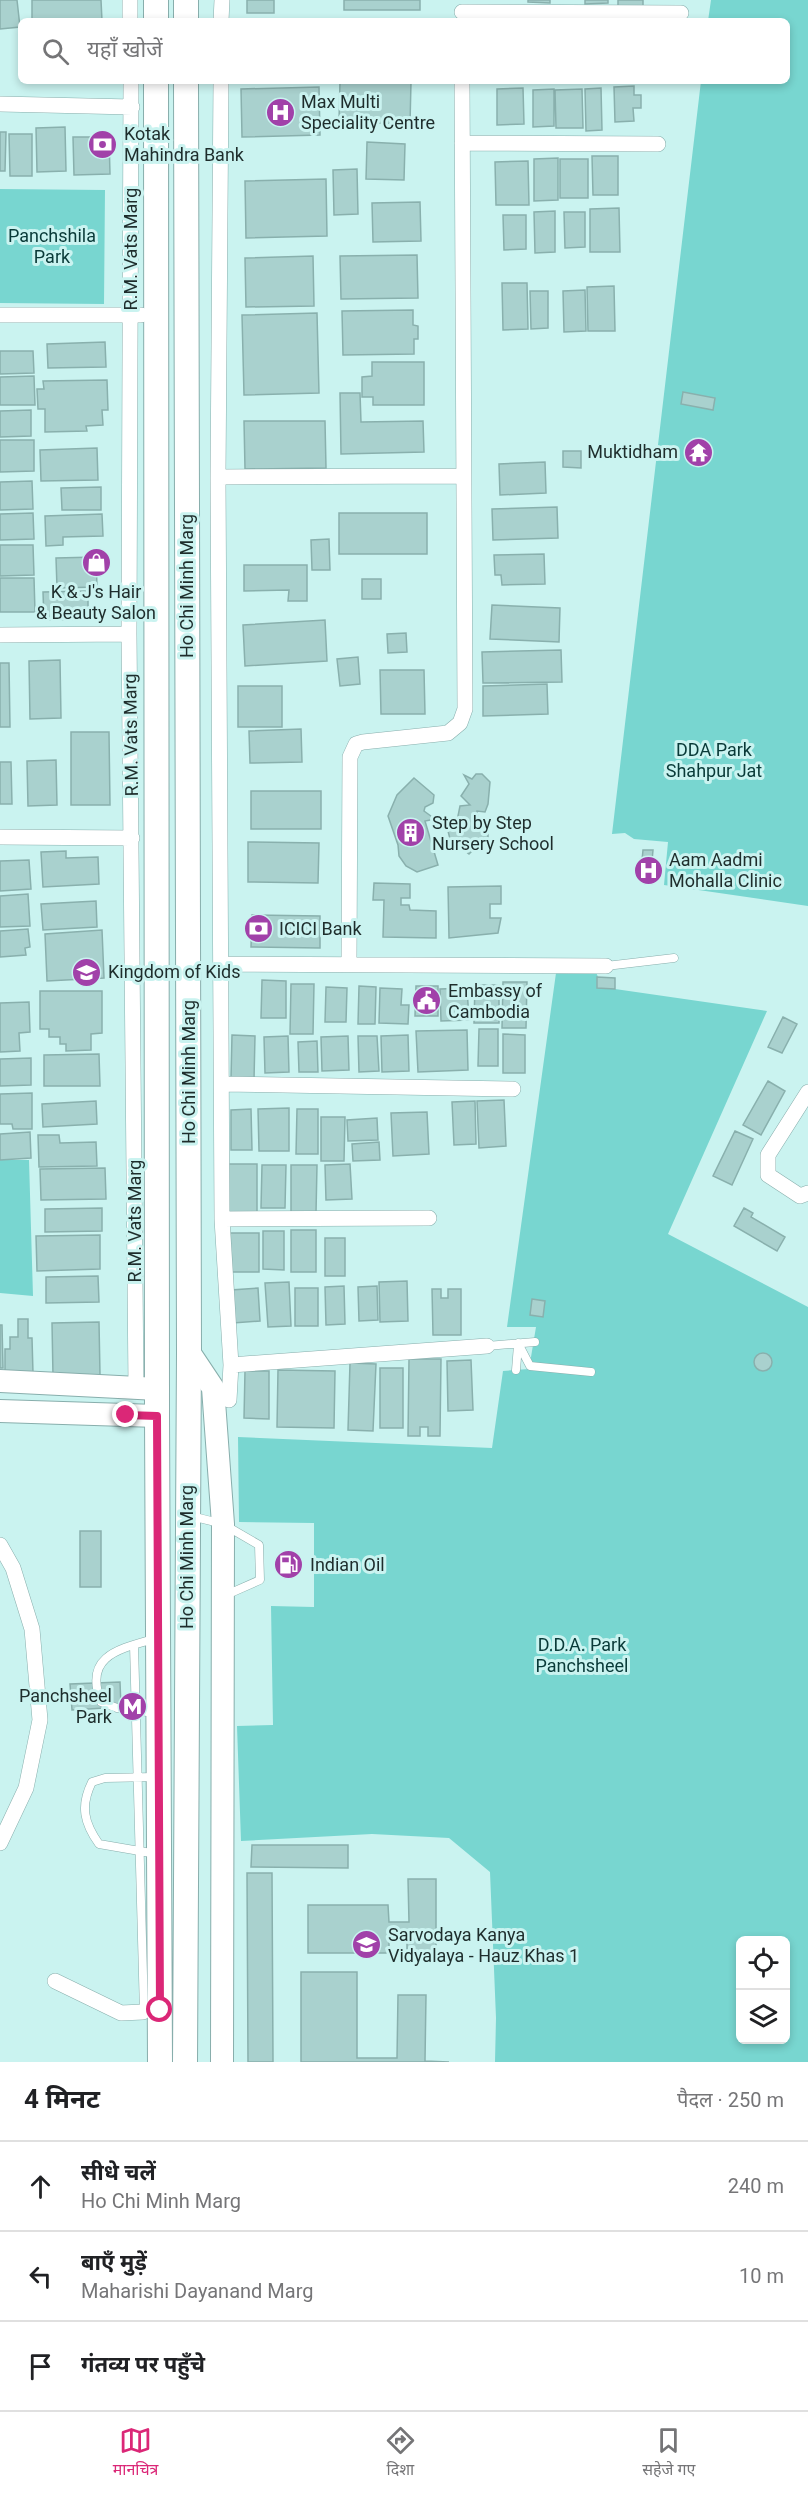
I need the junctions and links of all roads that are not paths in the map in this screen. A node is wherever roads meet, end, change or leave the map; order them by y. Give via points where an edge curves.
1 (130, 0) edge
2 (156, 0) edge
3 (186, 0) edge
4 (222, 0) edge
5 (462, 11) edge
6 (681, 13) dead end
7 (130, 18) edge
8 (156, 18) edge
9 (186, 18) edge
10 (221, 18) edge
11 (131, 84) edge
12 (156, 84) edge
13 (186, 84) edge
14 (221, 84) edge
15 (462, 84) edge
16 (0, 104) edge
17 (132, 107) junction
18 (462, 143) junction
19 (658, 144) dead end
20 (0, 315) edge
21 (131, 315) junction
22 (156, 315) junction
23 (463, 476) junction
24 (218, 477) junction
25 (129, 634) junction
26 (0, 635) edge
27 (0, 837) edge
28 (132, 838) junction
29 (674, 958) dead end
30 (222, 963) junction
31 (349, 964) junction
32 (606, 966) joint
33 (222, 1084) junction
34 (513, 1089) dead end
35 (808, 1092) edge
36 (808, 1193) edge
37 (429, 1218) dead end
38 (222, 1219) junction
39 (535, 1342) dead end
40 (518, 1343) junction
41 (487, 1346) joint
42 (189, 1352) junction
43 (231, 1365) junction
44 (516, 1370) dead end
45 (591, 1372) dead end
46 (0, 1382) edge
47 (42, 1383) junction
48 (99, 1387) junction
49 (147, 1389) junction
50 (229, 1400) dead end
51 (0, 1411) edge
52 (40, 1412) junction
53 (97, 1413) junction
54 (157, 1416) junction
55 (187, 1515) junction
56 (223, 1524) junction
57 (0, 1545) edge
58 (223, 1596) junction
59 (158, 1638) junction
60 (134, 1645) junction
61 (135, 1710) junction
62 (159, 1714) junction
63 (148, 1777) junction
64 (0, 1843) edge
65 (149, 1852) junction
66 (55, 1981) dead end
67 (152, 2011) junction
68 (160, 2062) edge
69 (185, 2062) edge
70 (222, 2062) edge

1 - 7 street
2 - 8 main road
3 - 9 main road
4 - 10 street
5 - 6 street
11 - 17 street, R.M. Vats Marg
12 - 22 main road, Ho Chi Minh Marg
13 - 42 main road, Ho Chi Minh Marg
14 - 24 street
15 - 18 street
16 - 17 street
17 - 21 street, R.M. Vats Marg
18 - 19 street
18 - 23 street
20 - 21 street
21 - 22 street
21 - 25 street, R.M. Vats Marg
22 - 49 main road, Ho Chi Minh Marg
23 - 24 street
23 - 31 street via 465,709 460,723 448,733 363,742 352,750
24 - 30 street
25 - 26 street
25 - 28 street, R.M. Vats Marg
27 - 28 street
28 - 49 street, R.M. Vats Marg
29 - 32 lane
30 - 31 street
30 - 33 street
31 - 32 street
33 - 34 street
33 - 38 street
35 - 36 street via 768,1155 768,1175 801,1196
37 - 38 street
38 - 43 street
39 - 40 lane
40 - 41 lane
40 - 44 lane
40 - 45 lane via 530,1366
41 - 43 street
42 - 55 main road, Ho Chi Minh Marg
42 - 56 street via 213,1388
43 - 50 street
46 - 47 street
47 - 48 street
47 - 52 street
48 - 49 street
48 - 53 street
49 - 54 main road, Ho Chi Minh Marg
51 - 52 street
52 - 53 street
53 - 54 street
54 - 59 main road, Ho Chi Minh Marg
55 - 56 lane
55 - 69 main road, Ho Chi Minh Marg
56 - 58 street
56 - 58 lane via 259,1545 260,1580
57 - 64 street via 13,1568 32,1629 40,1720 26,1788
58 - 70 street
59 - 60 lane
59 - 62 main road, Ho Chi Minh Marg
60 - 61 lane
60 - 61 lane via 99,1665 95,1679 101,1702
61 - 62 lane
61 - 63 lane
62 - 63 main road, Ho Chi Minh Marg
63 - 65 main road, Ho Chi Minh Marg
63 - 65 lane via 105,1778 92,1782 85,1796 86,1824 99,1844
65 - 67 main road, Ho Chi Minh Marg
66 - 67 street via 121,2013
67 - 68 main road, Ho Chi Minh Marg

